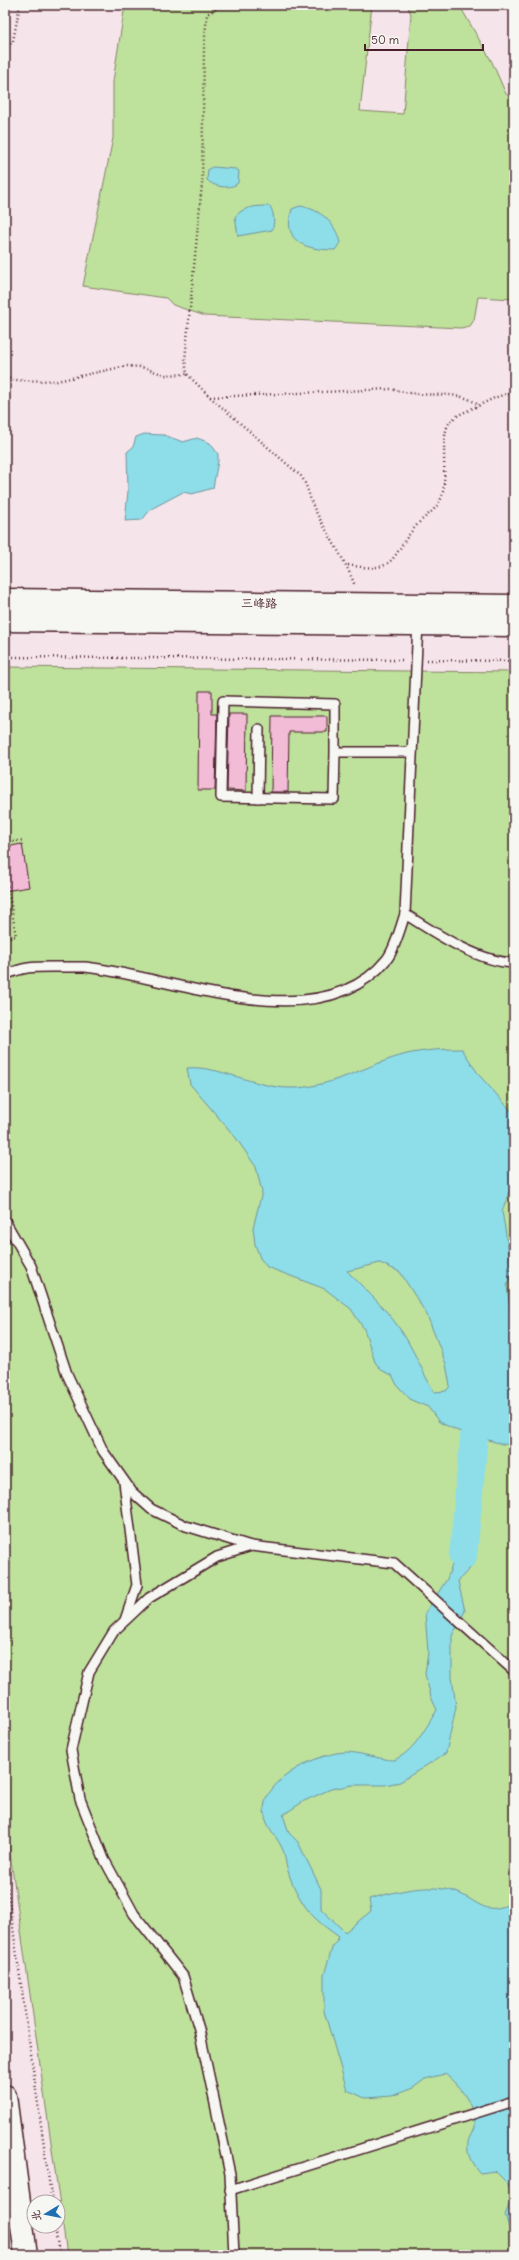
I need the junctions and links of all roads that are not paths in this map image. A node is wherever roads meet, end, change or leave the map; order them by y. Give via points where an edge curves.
1 (5, 600) edge
2 (514, 606) edge
3 (419, 615) junction
4 (5, 620) edge
5 (514, 625) edge
6 (259, 728) dead end
7 (335, 752) junction
8 (412, 752) junction
9 (258, 798) junction
10 (405, 914) junction
11 (514, 963) edge
12 (5, 975) edge
13 (5, 1221) edge
14 (124, 1480) junction
15 (251, 1546) junction
16 (125, 1621) junction
17 (511, 1669) edge
18 (5, 2096) edge
19 (514, 2101) edge
20 (230, 2190) junction
21 (26, 2255) edge
22 (234, 2255) edge

1 - 3 main road, 三峰路
2 - 3 main road, 三峰路
3 - 4 main road, 三峰路
3 - 5 main road, 三峰路
3 - 8 lane
6 - 9 lane
7 - 8 lane
7 - 9 lane via 334,799
7 - 9 lane via 335,704 222,701 221,797
8 - 10 lane
10 - 11 lane via 454,945 504,963
10 - 12 lane via 388,958 365,979 338,994 298,1000 248,998 85,967 22,968
13 - 14 lane via 31,1266 80,1402 103,1451
14 - 15 lane via 132,1492 151,1509 186,1526
14 - 16 lane via 137,1585
15 - 16 lane via 217,1557 149,1598
15 - 17 lane via 394,1563
16 - 20 lane via 114,1631 89,1672 71,1750 80,1799 104,1859 134,1914 183,1976 199,2029 230,2174
18 - 21 main road
19 - 20 lane
20 - 22 lane

